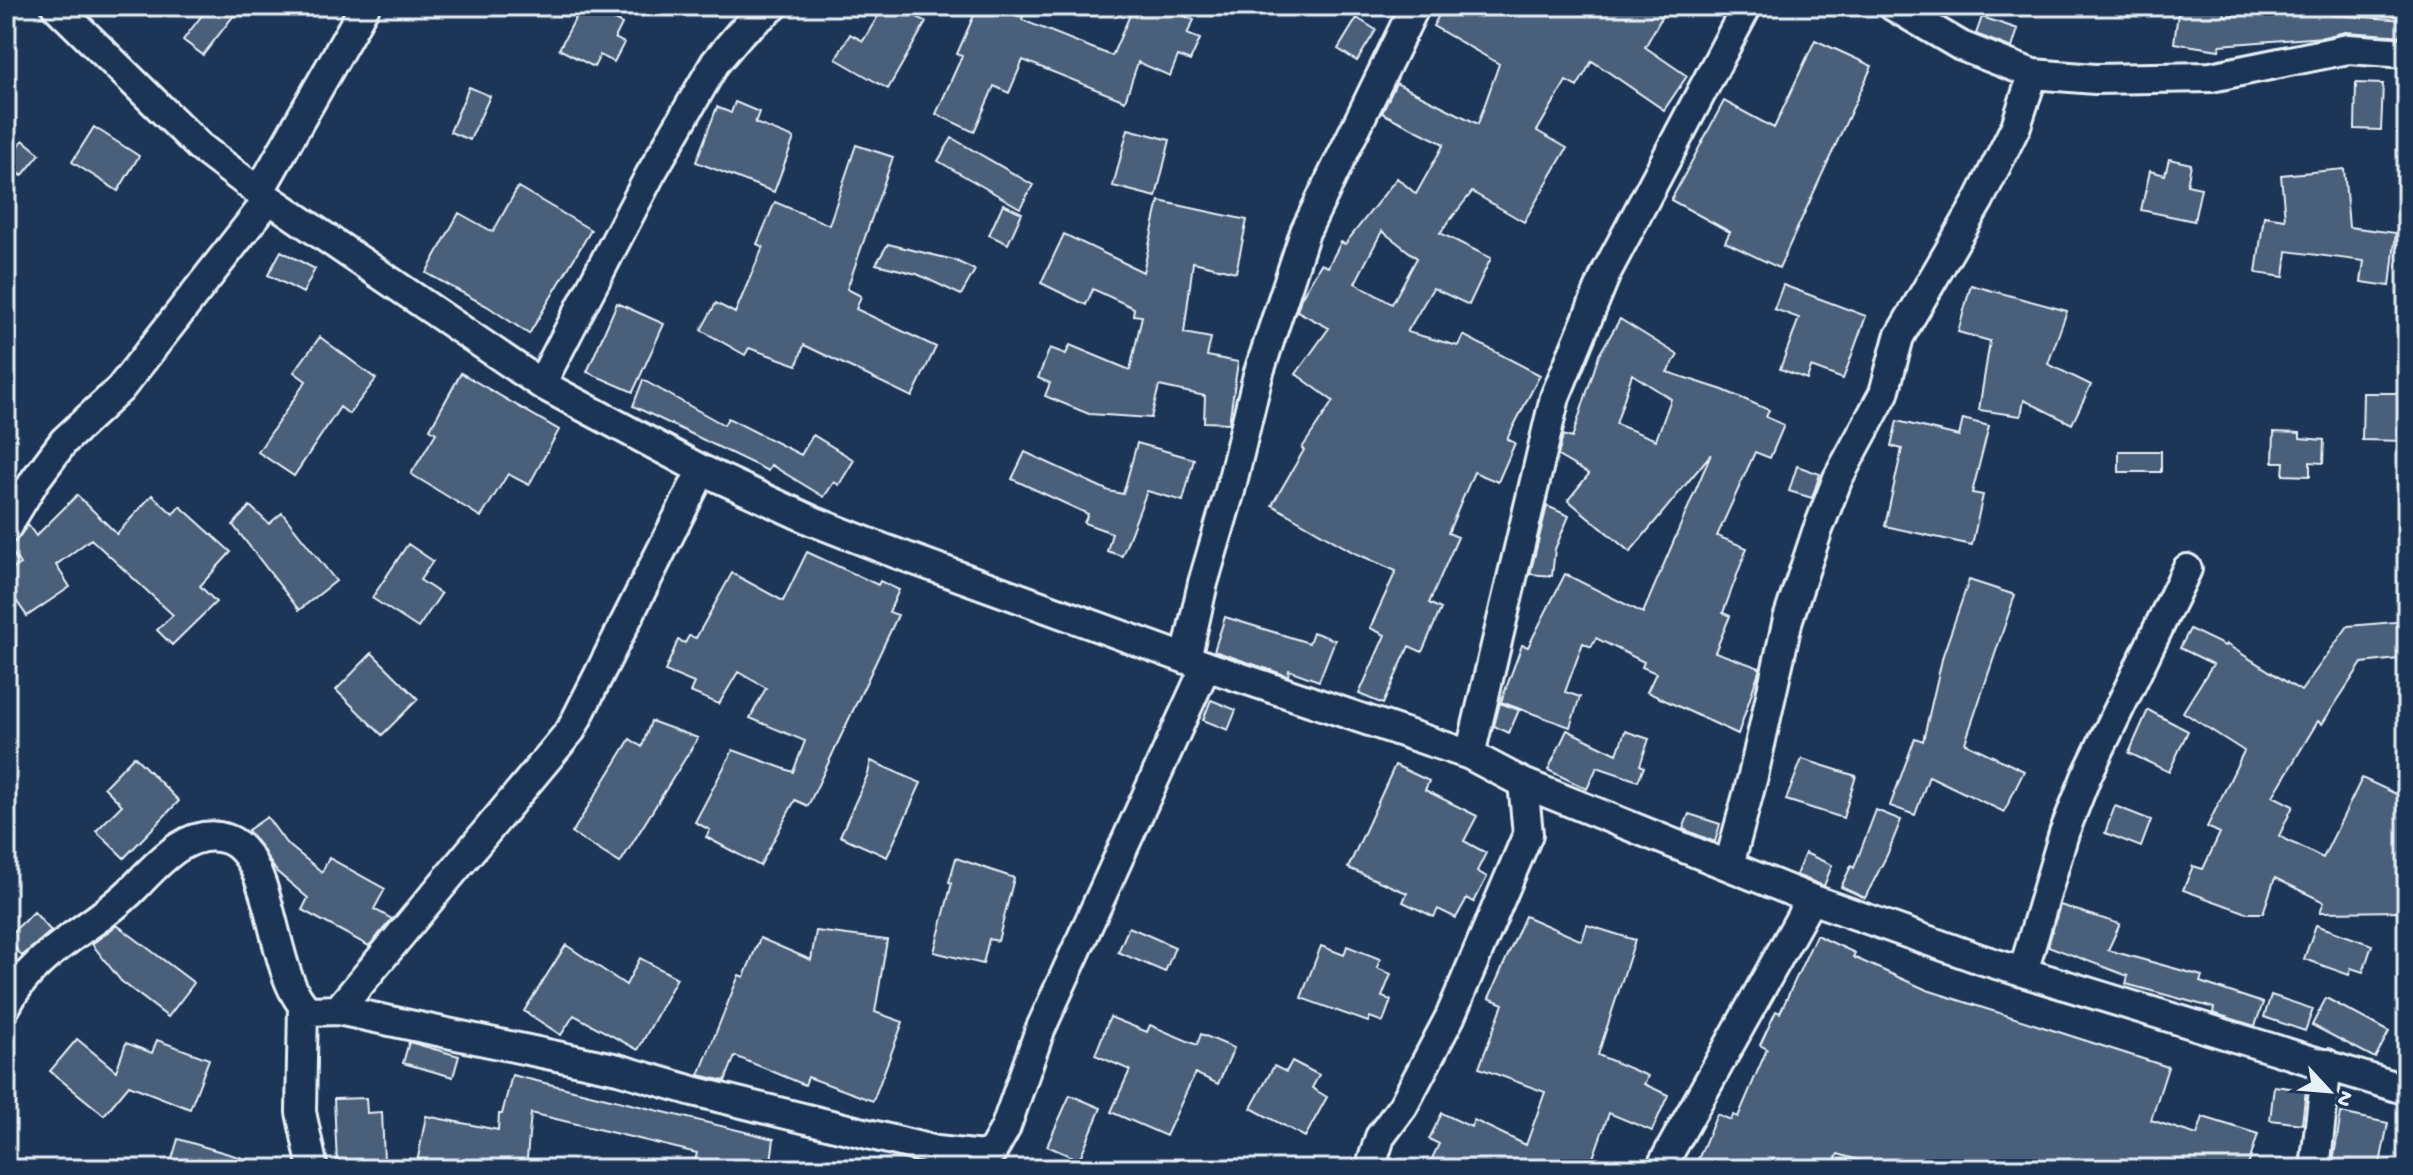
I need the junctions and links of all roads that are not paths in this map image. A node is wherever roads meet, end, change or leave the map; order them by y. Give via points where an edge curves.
1 (56, 6) edge
2 (365, 6) edge
3 (774, 6) edge
4 (1415, 6) edge
5 (1747, 6) edge
6 (1893, 6) edge
7 (2407, 53) edge
8 (2033, 74) junction
9 (264, 195) junction
10 (541, 384) junction
11 (702, 470) junction
12 (6, 528) edge
13 (2187, 569) dead end
14 (1196, 662) junction
15 (1470, 755) junction
16 (1523, 783) junction
17 (1575, 803) junction
18 (1528, 834) junction
19 (1729, 865) junction
20 (1811, 899) junction
21 (2023, 972) junction
22 (6, 1006) edge
23 (303, 1006) junction
24 (338, 1010) junction
25 (2327, 1064) junction
26 (2407, 1090) edge
27 (992, 1159) edge
28 (313, 1169) edge
29 (1370, 1169) edge
30 (1660, 1169) edge
31 (2315, 1169) edge

1 - 9 street via 200,147
2 - 9 street
3 - 10 street via 741,32 715,63
4 - 14 street via 1305,232 1258,375 1203,583
5 - 15 street via 1607,271 1555,397
6 - 8 street via 1961,46
7 - 8 street via 2348,49 2211,77
8 - 19 street via 2016,126 1979,200 1899,337 1884,393 1838,478 1817,532 1788,619
9 - 10 street
9 - 12 street via 120,389 64,441
10 - 11 street
11 - 14 street via 887,550
11 - 24 street via 571,730
13 - 21 street via 2086,777
14 - 15 street
14 - 27 street via 1040,1030
15 - 16 street
16 - 17 street
16 - 18 street
17 - 18 street
17 - 19 street
18 - 29 street via 1450,1017 1403,1106 1380,1137
19 - 20 street
20 - 21 street
20 - 30 street
21 - 25 street
22 - 23 street via 15,988 48,953 126,896 167,855 216,836 241,846 251,862
23 - 24 street via 309,1011
23 - 28 street via 301,1112
24 - 27 street via 618,1069 937,1151
25 - 26 street
25 - 31 street

